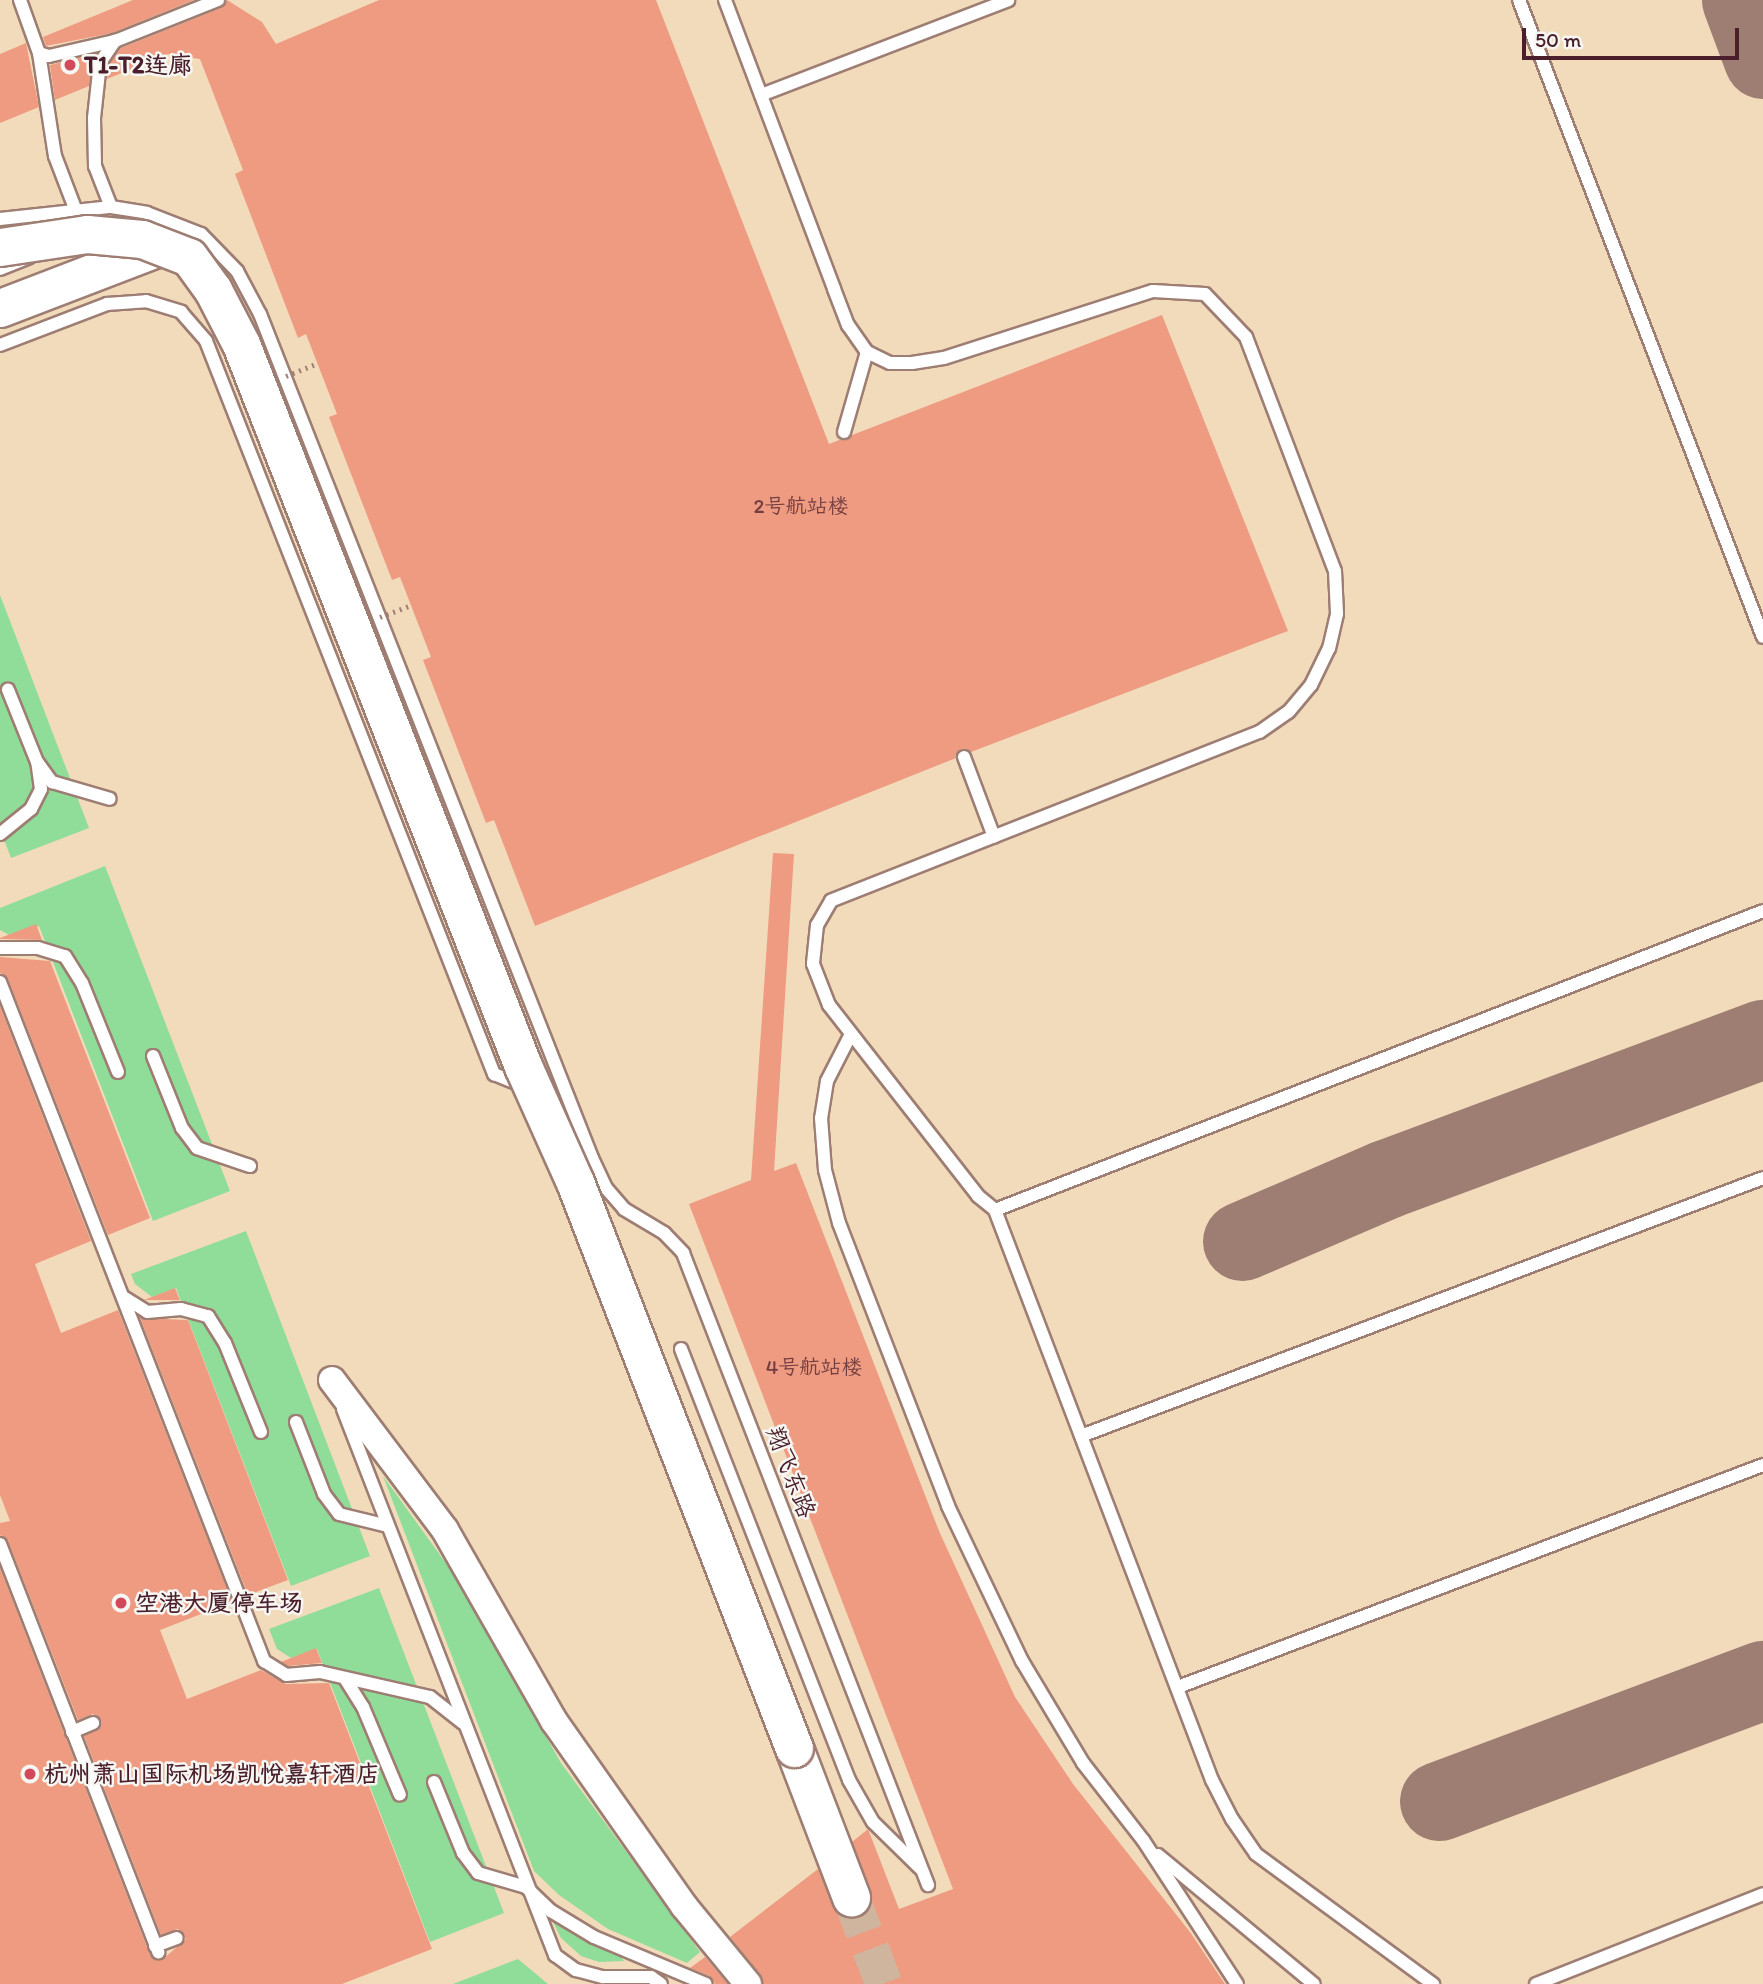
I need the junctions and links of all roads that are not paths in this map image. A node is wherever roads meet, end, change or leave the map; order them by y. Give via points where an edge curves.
1 (20, 0) edge
2 (218, 0) edge
3 (725, 0) edge
4 (1008, 0) edge
5 (1519, 0) edge
6 (115, 41) junction
7 (39, 53) junction
8 (761, 95) junction
9 (111, 207) junction
10 (76, 211) junction
11 (0, 219) edge
12 (164, 245) junction
13 (0, 247) edge
14 (0, 269) edge
15 (0, 308) edge
16 (0, 345) edge
17 (867, 352) junction
18 (844, 432) dead end
19 (1763, 637) edge
20 (8, 690) dead end
21 (964, 757) dead end
22 (37, 762) junction
23 (110, 799) dead end
24 (0, 834) edge
25 (995, 836) junction
26 (1763, 911) edge
27 (0, 948) edge
28 (0, 982) edge
29 (851, 1034) junction
30 (153, 1056) dead end
31 (118, 1072) dead end
32 (572, 1106) junction
33 (250, 1166) dead end
34 (1763, 1178) edge
35 (995, 1210) junction
36 (125, 1298) junction
37 (681, 1349) dead end
38 (332, 1380) joint
39 (296, 1422) dead end
40 (261, 1432) dead end
41 (1082, 1436) junction
42 (1763, 1465) edge
43 (388, 1526) junction
44 (0, 1544) edge
45 (346, 1680) junction
46 (1178, 1686) junction
47 (93, 1723) dead end
48 (463, 1723) junction
49 (72, 1732) junction
50 (435, 1782) dead end
51 (400, 1796) dead end
52 (1143, 1840) junction
53 (923, 1871) junction
54 (928, 1885) dead end
55 (526, 1887) junction
56 (1763, 1894) edge
57 (851, 1897) tunnel mouth
58 (177, 1938) dead end
59 (661, 1984) edge
60 (706, 1984) edge
61 (748, 1984) edge
62 (1237, 1984) edge
63 (1314, 1984) edge
64 (1433, 1984) edge
65 (1536, 1984) edge

1 - 7 lane
2 - 6 lane via 155,21
3 - 8 lane
4 - 8 lane
5 - 19 lane
6 - 7 lane via 49,56
6 - 9 lane via 100,63 94,118 95,166
7 - 10 lane via 55,156
8 - 17 lane via 848,325
9 - 10 lane, 翔飞东路
9 - 32 lane, 翔飞东路 via 147,214 201,234 237,271 260,314
10 - 11 lane, 翔飞东路
10 - 14 lane via 44,247
12 - 13 main road, bridge via 87,234
12 - 15 main road
12 - 57 main road, bridge via 189,257 213,290 240,344 523,1066 575,1182 664,1407
16 - 32 lane via 107,304 146,301 181,312 206,341 494,1073
17 - 18 lane
17 - 25 lane via 890,363 923,361 1153,291 1205,294 1246,337 1335,571 1337,614 1329,648 1311,685 1288,712 1259,733
20 - 22 lane
21 - 25 lane
22 - 23 lane via 52,782
22 - 24 lane via 41,789 32,809
25 - 29 lane via 831,901 817,925 813,964 829,1005
26 - 35 lane
27 - 31 lane via 38,948 65,956 82,983
28 - 36 lane
29 - 35 lane via 978,1196
29 - 52 lane via 827,1081 821,1118 825,1170 839,1223 948,1506 1021,1661 1083,1763
30 - 33 lane via 182,1128 197,1148
32 - 53 lane, 翔飞东路 via 606,1188 624,1209 664,1233 683,1253
34 - 41 lane
35 - 41 lane
36 - 40 lane via 147,1312 181,1309 208,1317 225,1343
36 - 45 lane via 264,1661 286,1675 320,1672
37 - 53 lane via 849,1780 873,1822
38 - 43 lane
38 - 61 street via 445,1530 502,1636 561,1731 684,1906
39 - 43 lane via 324,1494 339,1514
41 - 46 lane
42 - 46 lane
43 - 48 lane
44 - 49 lane
45 - 48 lane via 430,1697
45 - 51 lane via 363,1707
46 - 64 lane via 1212,1780 1256,1854
47 - 49 lane
48 - 55 lane
49 - 58 lane via 156,1949
50 - 55 lane via 463,1853 478,1874
52 - 62 lane
52 - 63 lane
53 - 54 lane, 翔飞东路
55 - 59 lane via 555,1955 576,1970 603,1977 650,1977
55 - 60 lane via 551,1911 594,1937
56 - 65 lane

